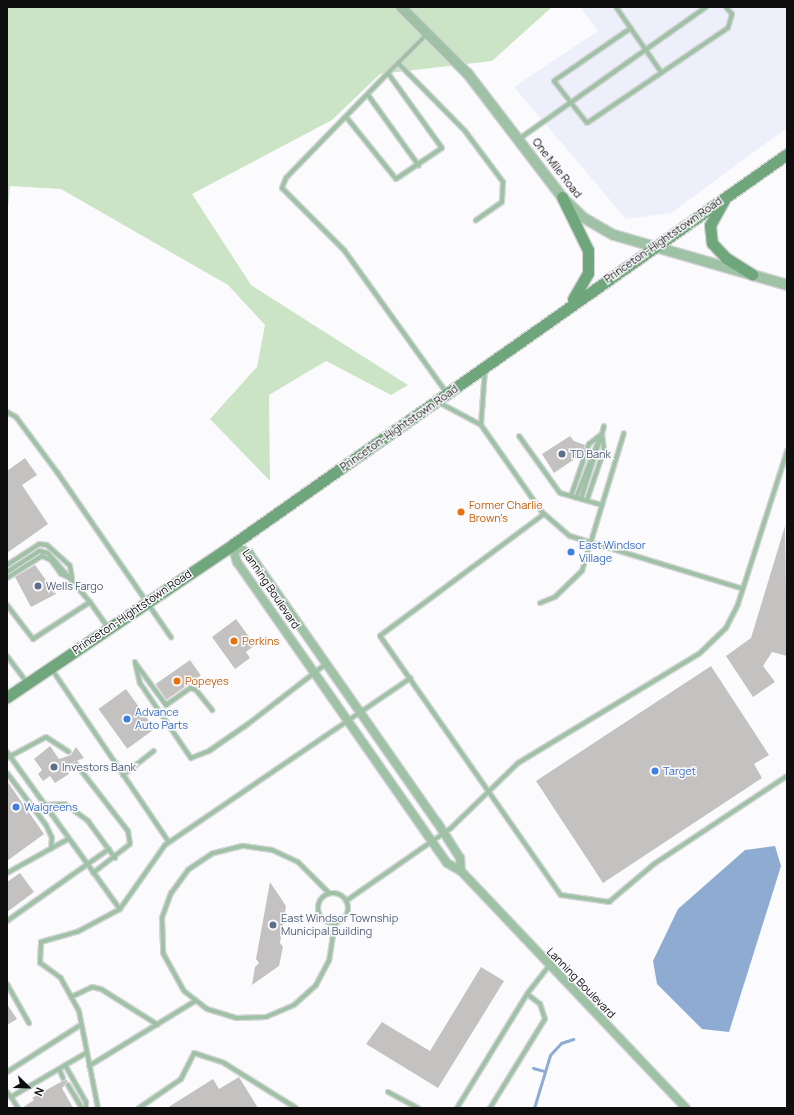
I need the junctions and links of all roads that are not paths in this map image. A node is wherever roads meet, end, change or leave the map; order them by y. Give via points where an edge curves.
1 (401, 7) edge
2 (616, 7) edge
3 (706, 7) edge
4 (726, 7) edge
5 (631, 28) junction
6 (427, 34) junction
7 (647, 51) junction
8 (398, 63) junction
9 (661, 72) junction
10 (388, 73) junction
11 (368, 95) junction
12 (571, 103) junction
13 (347, 118) junction
14 (520, 139) junction
15 (787, 154) edge
16 (419, 166) junction
17 (728, 194) junction
18 (562, 197) junction
19 (476, 220) dead end
20 (654, 247) junction
21 (752, 274) junction
22 (787, 285) edge
23 (562, 310) junction
24 (485, 368) junction
25 (447, 394) junction
26 (437, 402) junction
27 (7, 412) edge
28 (481, 425) junction
29 (604, 426) dead end
30 (624, 433) dead end
31 (602, 434) junction
32 (519, 436) dead end
33 (787, 451) edge
34 (570, 496) junction
35 (576, 498) junction
36 (581, 499) junction
37 (587, 500) junction
38 (602, 505) junction
39 (544, 514) junction
40 (592, 543) junction
41 (232, 545) junction
42 (7, 565) edge
43 (7, 572) edge
44 (7, 578) edge
45 (72, 579) junction
46 (743, 589) junction
47 (90, 602) junction
48 (145, 602) junction
49 (540, 603) dead end
50 (7, 605) edge
51 (109, 628) junction
52 (171, 637) dead end
53 (7, 656) edge
54 (326, 664) junction
55 (51, 668) junction
56 (313, 672) junction
57 (411, 678) junction
58 (27, 684) junction
59 (7, 697) edge
60 (212, 710) dead end
61 (360, 712) junction
62 (348, 720) junction
63 (69, 752) dead end
64 (154, 752) dead end
65 (8, 755) edge
66 (76, 764) dead end
67 (7, 773) edge
68 (123, 775) junction
69 (787, 776) edge
70 (488, 790) junction
71 (44, 805) junction
72 (444, 833) junction
73 (68, 839) junction
74 (168, 842) junction
75 (432, 842) junction
76 (51, 849) junction
77 (109, 849) junction
78 (114, 858) junction
79 (87, 864) junction
80 (461, 871) junction
81 (7, 873) edge
82 (93, 873) junction
83 (329, 893) junction
84 (346, 901) junction
85 (120, 909) junction
86 (7, 920) edge
87 (335, 923) junction
88 (549, 966) junction
89 (7, 984) edge
90 (527, 994) junction
91 (71, 997) junction
92 (195, 1001) junction
93 (29, 1023) dead end
94 (158, 1025) junction
95 (79, 1026) junction
96 (86, 1053) junction
97 (65, 1065) junction
98 (89, 1066) junction
99 (59, 1069) junction
100 (7, 1072) edge
101 (64, 1078) dead end
102 (68, 1085) dead end
103 (7, 1092) edge
104 (388, 1092) dead end
105 (11, 1097) junction
106 (681, 1106) edge
107 (18, 1108) edge
108 (82, 1108) edge
109 (86, 1108) edge
110 (98, 1108) edge
111 (139, 1108) edge
112 (296, 1108) edge
113 (418, 1108) edge
114 (457, 1108) edge
115 (490, 1108) edge

1 - 6 street, One Mile Road
2 - 5 lane
3 - 7 lane
4 - 9 lane via 732,14 728,28
5 - 7 lane
5 - 12 lane via 554,81
6 - 8 lane
6 - 14 street, One Mile Road via 468,74
7 - 9 lane
7 - 12 lane
8 - 10 lane
8 - 19 lane via 465,131 503,182 502,202
9 - 12 lane via 587,123
10 - 11 lane
10 - 16 lane via 442,148
11 - 13 lane
11 - 16 lane
12 - 14 lane
13 - 16 lane via 396,179
13 - 25 lane via 286,178 282,188 344,250
14 - 18 street, One Mile Road
15 - 17 main road, Princeton-Hightstown Road
17 - 20 main road, Princeton-Hightstown Road
17 - 21 main road via 710,225 712,243 726,258
18 - 20 street, One Mile Road via 599,228
18 - 23 main road via 585,239 589,262 584,284
20 - 21 street, One Mile Road
20 - 23 main road, Princeton-Hightstown Road
21 - 22 street, One Mile Road
23 - 24 main road, Princeton-Hightstown Road
24 - 25 main road, Princeton-Hightstown Road
24 - 28 lane
25 - 26 main road, Princeton-Hightstown Road
26 - 28 lane
26 - 41 main road, Princeton-Hightstown Road
27 - 48 lane via 16,416 57,472
28 - 39 lane
29 - 31 lane
30 - 38 lane
31 - 34 lane via 589,444
31 - 35 lane
31 - 36 lane
31 - 37 lane via 604,450
32 - 34 lane via 548,480 560,493
33 - 46 lane
34 - 35 lane
35 - 36 lane
36 - 37 lane
37 - 38 lane
38 - 40 lane
39 - 40 lane via 570,536
39 - 57 lane via 380,636
40 - 46 lane
40 - 49 lane via 582,571 555,597
41 - 48 main road, Princeton-Hightstown Road
41 - 54 street, Lanning Boulevard via 249,553
41 - 56 street, Lanning Boulevard via 237,562
42 - 45 lane via 39,544 47,545 70,566
43 - 45 lane via 39,551 56,558
44 - 45 lane via 42,556 51,560 61,574
45 - 47 lane
46 - 70 lane via 726,628 699,654 518,763
47 - 50 lane via 33,639
47 - 51 lane
48 - 51 main road, Princeton-Hightstown Road
48 - 52 lane
51 - 55 main road, Princeton-Hightstown Road
53 - 58 lane
54 - 56 lane
54 - 61 street, Lanning Boulevard
55 - 58 main road, Princeton-Hightstown Road
55 - 68 lane
56 - 60 lane via 209,752 191,758 140,683 135,662 166,705 190,688 196,690
56 - 62 street, Lanning Boulevard
57 - 61 lane
57 - 70 lane
58 - 59 main road, Princeton-Hightstown Road
61 - 62 lane
61 - 72 street, Lanning Boulevard
62 - 74 lane
62 - 75 street, Lanning Boulevard
63 - 65 lane via 46,737
64 - 68 lane
65 - 71 lane
66 - 78 lane via 128,831 130,844
67 - 76 lane via 46,825 52,838
68 - 74 lane
69 - 70 lane via 654,864 609,902 561,894
70 - 72 lane
71 - 73 lane
71 - 77 lane via 65,804 88,821
72 - 75 lane
72 - 80 street, Lanning Boulevard via 460,858
73 - 76 lane
73 - 79 lane
74 - 85 lane
75 - 80 street, Lanning Boulevard via 447,863
75 - 84 lane
76 - 81 lane
77 - 78 lane
77 - 79 lane
78 - 82 lane
79 - 82 lane
79 - 86 lane
80 - 88 street, Lanning Boulevard
82 - 85 lane
83 - 84 lane via 339,894
83 - 87 lane via 321,898 318,908 321,917
83 - 92 lane via 298,862 257,847 213,853 188,870 165,905 161,936 171,972
84 - 87 lane via 346,915
85 - 91 lane via 77,932 41,942 40,963 60,978
87 - 92 lane via 333,947 323,975 294,1006 266,1017 244,1019 221,1015
88 - 90 lane
88 - 106 street, Lanning Boulevard
89 - 93 lane
90 - 114 lane
90 - 115 lane via 540,1004 545,1019
91 - 94 lane via 92,987 101,989
91 - 95 lane via 79,1011
92 - 94 lane
94 - 98 lane
95 - 96 lane
95 - 100 lane
96 - 97 lane
96 - 98 lane
97 - 99 lane
97 - 109 lane via 86,1102
98 - 110 lane
99 - 101 lane
99 - 105 lane
102 - 108 lane
103 - 105 lane
104 - 113 lane
105 - 107 lane
111 - 112 lane via 182,1080 194,1053 224,1063

